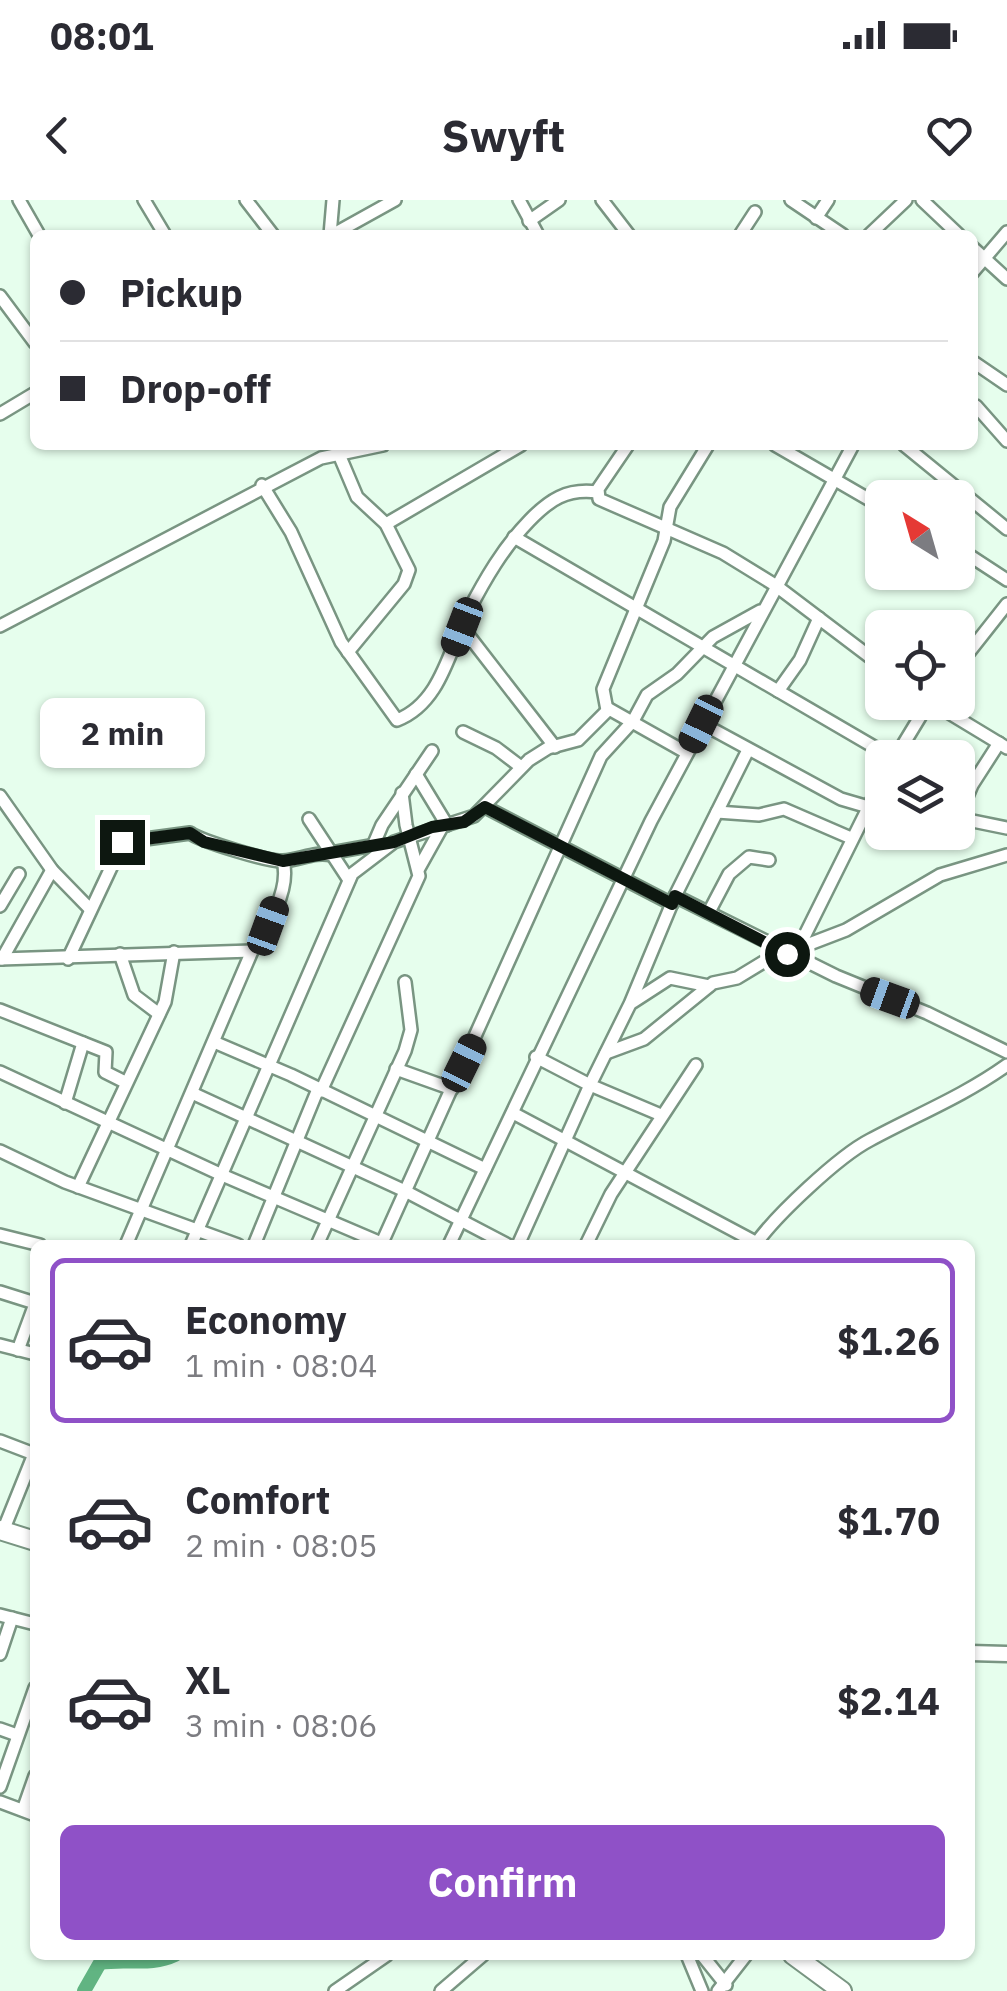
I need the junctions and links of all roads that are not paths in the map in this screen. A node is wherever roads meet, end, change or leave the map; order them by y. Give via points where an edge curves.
1 (18, 200) edge
2 (144, 200) edge
3 (246, 200) edge
4 (332, 200) edge
5 (395, 200) edge
6 (519, 200) edge
7 (559, 200) edge
8 (602, 200) edge
9 (791, 200) edge
10 (828, 200) edge
11 (906, 200) edge
12 (922, 200) edge
13 (756, 212) dead end
14 (816, 218) junction
15 (529, 221) junction
16 (37, 230) edge
17 (162, 230) edge
18 (269, 230) edge
19 (331, 230) edge
20 (340, 230) edge
21 (535, 230) edge
22 (625, 230) edge
23 (743, 230) edge
24 (835, 230) edge
25 (874, 230) edge
26 (955, 230) edge
27 (1007, 232) edge
28 (978, 252) edge
29 (985, 258) junction
30 (978, 266) edge
31 (1007, 280) edge
32 (0, 296) edge
33 (30, 336) edge
34 (978, 365) edge
35 (1007, 384) edge
36 (30, 396) edge
37 (978, 408) edge
38 (0, 414) edge
39 (1007, 440) edge
40 (351, 450) edge
41 (512, 450) edge
42 (625, 450) edge
43 (705, 450) edge
44 (784, 450) edge
45 (850, 450) edge
46 (910, 450) edge
47 (323, 451) edge
48 (338, 452) junction
49 (832, 479) junction
50 (262, 486) junction
51 (597, 492) junction
52 (865, 497) edge
53 (386, 524) junction
54 (666, 530) junction
55 (1007, 530) edge
56 (514, 537) junction
57 (975, 559) edge
58 (1007, 580) edge
59 (775, 586) junction
60 (1007, 604) edge
61 (634, 608) junction
62 (763, 608) junction
63 (819, 618) junction
64 (0, 626) edge
65 (462, 627) junction
66 (975, 644) edge
67 (702, 646) junction
68 (348, 652) junction
69 (865, 653) edge
70 (734, 665) junction
71 (778, 691) junction
72 (607, 710) junction
73 (633, 720) junction
74 (958, 720) edge
75 (701, 724) junction
76 (463, 732) dead end
77 (865, 741) edge
78 (1003, 746) edge
79 (555, 748) junction
80 (748, 750) junction
81 (432, 751) dead end
82 (687, 753) junction
83 (521, 767) junction
84 (416, 774) junction
85 (975, 781) edge
86 (402, 793) junction
87 (0, 796) edge
88 (485, 807) junction
89 (865, 808) edge
90 (865, 811) edge
91 (717, 812) junction
92 (975, 821) edge
93 (445, 825) junction
94 (1007, 828) edge
95 (410, 836) junction
96 (851, 838) junction
97 (394, 842) junction
98 (373, 846) junction
99 (558, 847) junction
100 (331, 854) junction
101 (1007, 855) edge
102 (303, 857) junction
103 (769, 860) dead end
104 (284, 866) junction
105 (420, 868) junction
106 (52, 870) junction
107 (20, 874) dead end
108 (622, 878) junction
109 (349, 880) junction
110 (673, 900) junction
111 (0, 906) edge
112 (89, 908) junction
113 (709, 912) junction
114 (252, 951) junction
115 (793, 951) junction
116 (174, 952) junction
117 (120, 954) junction
118 (1, 959) edge
119 (68, 959) junction
120 (405, 982) dead end
121 (709, 986) junction
122 (630, 1004) junction
123 (0, 1010) edge
124 (159, 1014) junction
125 (214, 1042) junction
126 (83, 1044) junction
127 (606, 1052) junction
128 (1007, 1052) edge
129 (536, 1057) junction
130 (696, 1065) dead end
131 (1007, 1065) edge
132 (270, 1066) junction
133 (396, 1069) junction
134 (0, 1072) edge
135 (125, 1082) junction
136 (590, 1085) junction
137 (452, 1089) junction
138 (319, 1090) junction
139 (192, 1093) junction
140 (65, 1103) junction
141 (513, 1113) junction
142 (661, 1115) junction
143 (377, 1116) junction
144 (247, 1120) junction
145 (108, 1122) junction
146 (428, 1139) junction
147 (567, 1140) junction
148 (295, 1142) junction
149 (166, 1148) junction
150 (0, 1151) edge
151 (352, 1166) junction
152 (485, 1169) junction
153 (626, 1170) junction
154 (222, 1175) junction
155 (78, 1187) junction
156 (405, 1191) junction
157 (273, 1198) junction
158 (144, 1208) junction
159 (328, 1222) junction
160 (459, 1222) junction
161 (199, 1228) junction
162 (0, 1235) edge
163 (128, 1240) edge
164 (193, 1240) edge
165 (227, 1240) edge
166 (256, 1240) edge
167 (319, 1240) edge
168 (373, 1240) edge
169 (385, 1240) edge
170 (451, 1240) edge
171 (497, 1240) edge
172 (520, 1240) edge
173 (589, 1240) edge
174 (751, 1240) edge
175 (761, 1240) edge
176 (30, 1242) edge
177 (0, 1292) edge
178 (30, 1304) edge
179 (30, 1319) edge
180 (0, 1345) edge
181 (18, 1350) junction
182 (30, 1353) edge
183 (0, 1441) edge
184 (30, 1451) edge
185 (30, 1462) edge
186 (2, 1530) edge
187 (30, 1539) edge
188 (6, 1617) edge
189 (975, 1653) edge
190 (0, 1654) edge
191 (1007, 1654) edge
192 (30, 1701) edge
193 (22, 1722) junction
194 (30, 1726) edge
195 (0, 1728) edge
196 (17, 1735) junction
197 (0, 1787) edge
198 (0, 1802) edge
199 (29, 1812) edge
200 (380, 1960) edge
201 (477, 1960) edge
202 (689, 1960) edge
203 (705, 1960) edge
204 (742, 1960) edge
205 (799, 1960) edge
206 (721, 1989) edge
207 (335, 1991) edge
208 (441, 1991) edge
209 (702, 1991) edge
210 (842, 1991) edge

1 - 16 street
2 - 17 street
3 - 18 street
4 - 19 street
5 - 20 street
6 - 15 street
7 - 15 street
8 - 22 street
9 - 14 street
10 - 14 street
11 - 25 street
12 - 26 street
13 - 23 street
14 - 24 street
15 - 21 street
27 - 29 street
28 - 29 street
29 - 30 street
29 - 31 street
32 - 33 street
34 - 35 street
36 - 38 street
37 - 39 street
40 - 48 street
41 - 53 street
42 - 51 street
43 - 54 street via 677,494
44 - 49 street
45 - 49 street
46 - 55 street
47 - 48 street
47 - 50 street
48 - 53 street via 357,497
49 - 52 street
49 - 59 street
50 - 64 street
50 - 68 street
51 - 54 street
51 - 56 street via 574,490 555,498
53 - 68 street via 408,576
54 - 59 street via 723,553
54 - 61 street
56 - 61 street
56 - 65 street
57 - 58 street
59 - 62 street
59 - 63 street
60 - 66 street
61 - 67 street
61 - 72 street via 603,688
62 - 67 street
62 - 70 street
63 - 69 street
63 - 71 street
65 - 68 street via 426,700 397,720
65 - 79 street
67 - 70 street
67 - 73 street via 647,694
70 - 71 street
70 - 75 street
71 - 77 street
72 - 73 street
72 - 79 street via 578,740
73 - 82 street
73 - 99 street via 590,774
74 - 78 street
75 - 80 street
75 - 82 street
76 - 83 street
78 - 85 street
79 - 83 street
80 - 89 street
80 - 91 street
81 - 84 street
82 - 108 street
83 - 88 street
84 - 86 street
84 - 93 street
86 - 95 street
86 - 98 street
87 - 106 street
88 - 93 street via 464,822
88 - 99 street
90 - 96 street
91 - 96 street via 784,810
91 - 110 street
92 - 94 street
93 - 95 street
93 - 105 street
95 - 97 street
95 - 105 street
96 - 115 street
97 - 98 street
97 - 109 street
98 - 100 street
99 - 108 street
99 - 137 street
100 - 102 street
100 - 102 street via 313,825 313,846
100 - 109 street
101 - 115 street via 940,875 846,930
102 - 104 street
103 - 113 street via 741,861
104 - 112 street via 190,833 131,838 116,849
104 - 114 street via 268,926
105 - 138 street
106 - 112 street
106 - 118 street
107 - 111 street
108 - 110 street
108 - 129 street
109 - 132 street
110 - 113 street
110 - 122 street
112 - 119 street
113 - 115 street
114 - 116 street
114 - 125 street
115 - 121 street
115 - 128 street
116 - 117 street
116 - 124 street
117 - 119 street
117 - 124 street via 134,996
118 - 119 street
120 - 133 street via 411,1030
121 - 122 street via 670,978
121 - 127 street via 644,1040
122 - 127 street
123 - 126 street
124 - 135 street
125 - 132 street
125 - 139 street
126 - 135 street via 106,1052 105,1072
126 - 140 street
127 - 136 street
129 - 136 street
129 - 141 street
130 - 142 street
131 - 175 street via 853,1150 780,1214
132 - 138 street
132 - 144 street
133 - 137 street
133 - 143 street
134 - 140 street
135 - 145 street
136 - 142 street
136 - 147 street
137 - 146 street
138 - 143 street
138 - 148 street
139 - 144 street
139 - 149 street
140 - 145 street
141 - 147 street
141 - 152 street
142 - 153 street
143 - 146 street
143 - 151 street
144 - 148 street
144 - 154 street
145 - 149 street
145 - 155 street
146 - 152 street
146 - 156 street
147 - 153 street
147 - 172 street
148 - 151 street
148 - 157 street
149 - 154 street
149 - 158 street
150 - 155 street
151 - 156 street
151 - 159 street
152 - 160 street
153 - 173 street
153 - 174 street
154 - 157 street
154 - 161 street
155 - 158 street
156 - 160 street
156 - 169 street
157 - 159 street
157 - 166 street
158 - 161 street
158 - 163 street
159 - 167 street
159 - 168 street
160 - 170 street
160 - 171 street
161 - 164 street
161 - 165 street
162 - 176 street
177 - 178 street
179 - 181 street
180 - 181 street
181 - 182 street
183 - 184 street
185 - 186 street
186 - 187 highway
188 - 190 street
189 - 191 main road
192 - 193 street
193 - 194 street
193 - 196 street
195 - 196 street
196 - 197 street
198 - 199 street
200 - 207 street
201 - 208 street
202 - 209 street
203 - 206 street
204 - 206 street
205 - 210 highway

